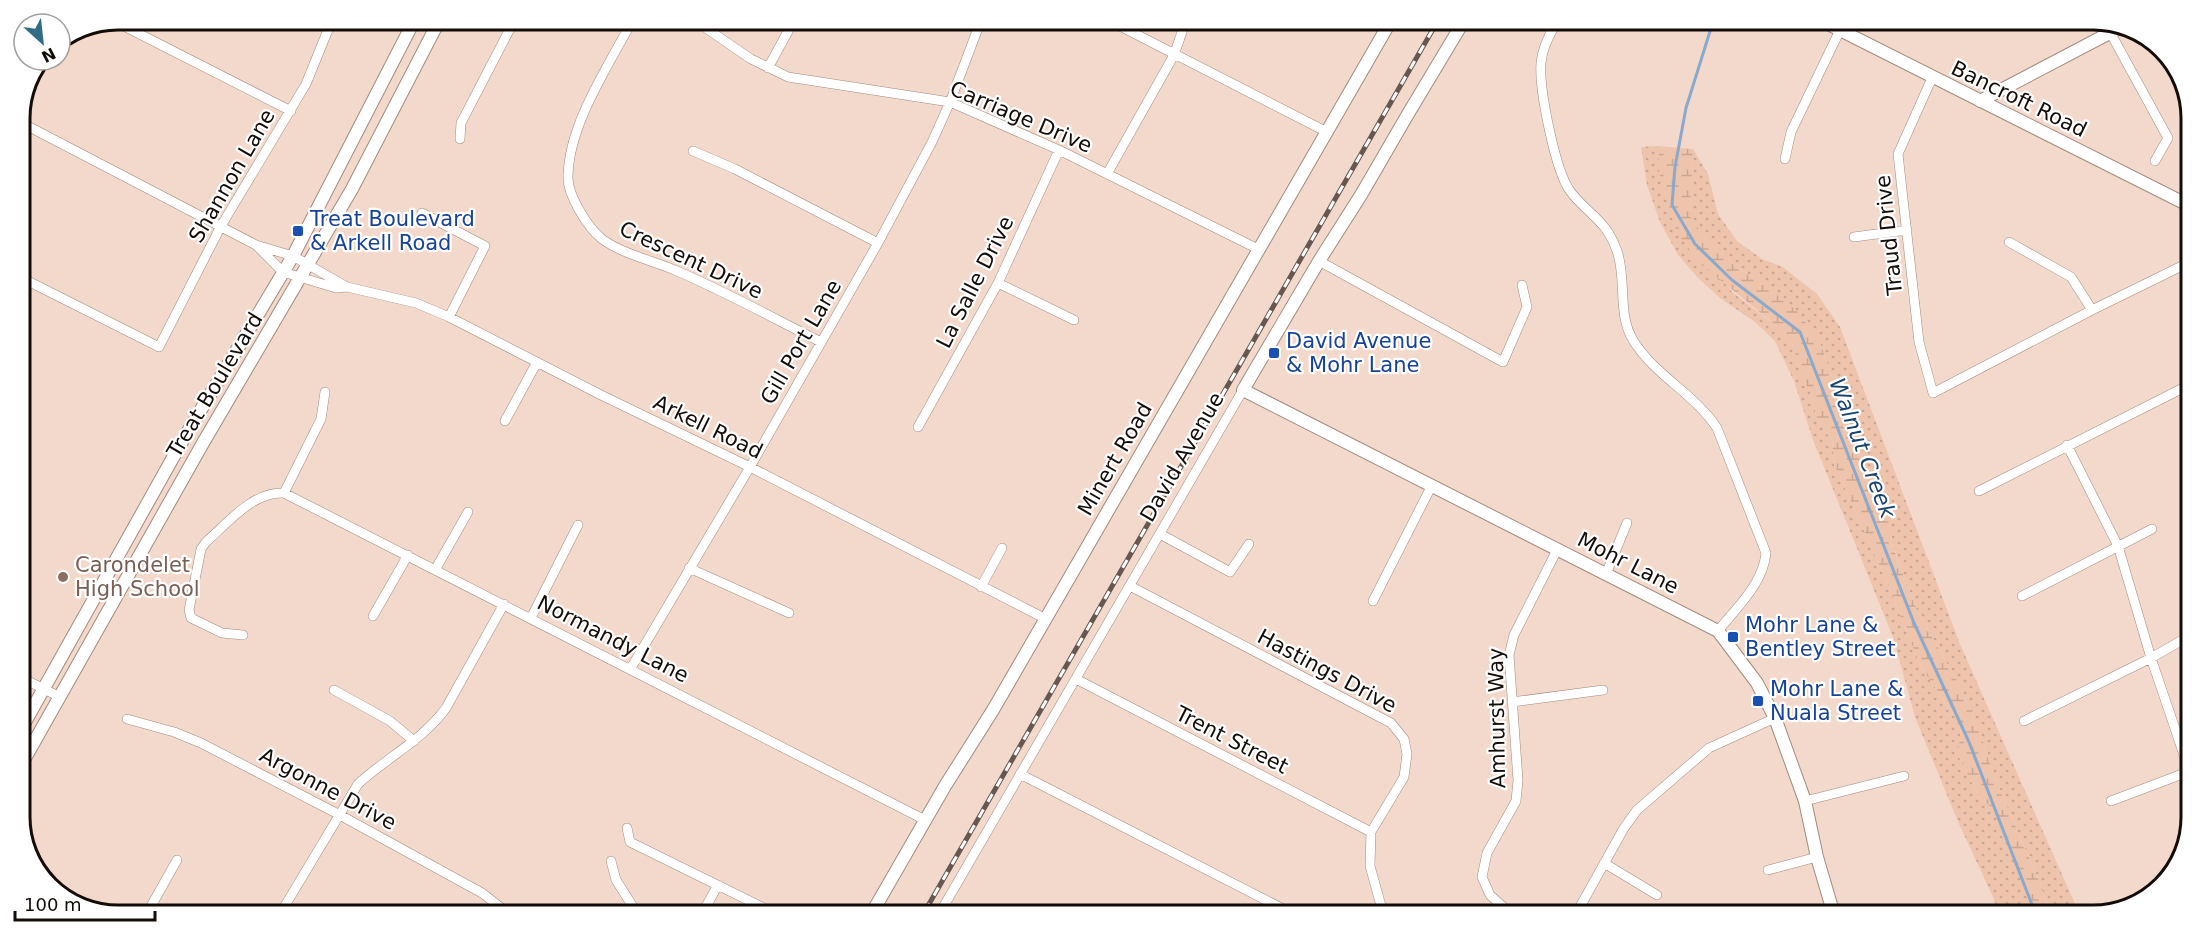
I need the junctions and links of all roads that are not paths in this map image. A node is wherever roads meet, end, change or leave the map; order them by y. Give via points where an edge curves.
1 (132, 30) edge
2 (328, 30) edge
3 (409, 30) edge
4 (434, 30) edge
5 (509, 30) edge
6 (627, 30) edge
7 (708, 30) edge
8 (789, 30) edge
9 (977, 30) edge
10 (1127, 30) edge
11 (1386, 30) edge
12 (1458, 30) edge
13 (1552, 30) edge
14 (1835, 30) edge
15 (1840, 30) edge
16 (1182, 32) dead end
17 (2112, 32) edge
18 (2118, 34) edge
19 (1174, 55) junction
20 (768, 68) junction
21 (1932, 78) junction
22 (1980, 101) junction
23 (950, 102) junction
24 (291, 111) junction
25 (30, 127) edge
26 (1327, 132) junction
27 (460, 139) dead end
28 (1059, 150) junction
29 (693, 151) dead end
30 (1785, 159) dead end
31 (2155, 161) dead end
32 (1107, 174) junction
33 (2181, 202) edge
34 (422, 213) dead end
35 (221, 226) junction
36 (1906, 230) junction
37 (1854, 237) dead end
38 (2010, 242) dead end
39 (878, 243) junction
40 (256, 245) junction
41 (1258, 249) junction
42 (293, 255) junction
43 (1319, 261) junction
44 (310, 264) junction
45 (2181, 266) edge
46 (283, 272) junction
47 (302, 278) junction
48 (30, 282) edge
49 (998, 283) junction
50 (1522, 285) dead end
51 (347, 287) junction
52 (2092, 310) junction
53 (449, 317) junction
54 (1074, 320) dead end
55 (821, 342) junction
56 (537, 362) junction
57 (2181, 389) edge
58 (1243, 390) junction
59 (326, 392) dead end
60 (505, 421) dead end
61 (918, 427) dead end
62 (2067, 445) junction
63 (750, 467) junction
64 (1431, 487) junction
65 (1980, 491) dead end
66 (284, 493) junction
67 (468, 512) dead end
68 (1627, 523) dead end
69 (578, 525) dead end
70 (2152, 529) dead end
71 (1160, 534) junction
72 (1249, 544) dead end
73 (2118, 546) junction
74 (1002, 548) dead end
75 (1557, 550) junction
76 (408, 555) junction
77 (689, 568) junction
78 (435, 570) junction
79 (1606, 574) junction
80 (1130, 586) junction
81 (981, 587) junction
82 (2022, 596) dead end
83 (1373, 601) dead end
84 (504, 604) junction
85 (789, 613) dead end
86 (373, 616) dead end
87 (531, 618) junction
88 (1046, 619) junction
89 (1718, 631) junction
90 (243, 635) dead end
91 (2181, 641) edge
92 (2151, 658) junction
93 (631, 668) junction
94 (1076, 679) junction
95 (30, 682) edge
96 (44, 689) junction
97 (334, 690) dead end
98 (1603, 690) dead end
99 (60, 697) junction
100 (1512, 702) junction
101 (30, 714) edge
102 (1775, 718) junction
103 (126, 719) dead end
104 (2024, 721) dead end
105 (414, 741) junction
106 (2181, 746) edge
107 (30, 750) edge
108 (1020, 774) junction
109 (2181, 775) edge
110 (1904, 776) dead end
111 (1805, 801) junction
112 (2111, 801) dead end
113 (338, 814) junction
114 (925, 820) junction
115 (627, 828) dead end
116 (1371, 832) junction
117 (1817, 857) junction
118 (177, 860) dead end
119 (611, 861) dead end
120 (1605, 863) junction
121 (1768, 870) dead end
122 (718, 885) junction
123 (1657, 895) dead end
124 (152, 905) edge
125 (286, 905) edge
126 (498, 905) edge
127 (632, 905) edge
128 (707, 905) edge
129 (758, 905) edge
130 (876, 905) edge
131 (944, 905) edge
132 (1275, 905) edge
133 (1381, 905) edge
134 (1501, 905) edge
135 (1581, 905) edge
136 (1831, 905) edge

1 - 24 street
2 - 24 street, Shannon Lane
3 - 42 street, Treat Boulevard
4 - 44 street, Treat Boulevard
5 - 27 street via 461,123
6 - 55 street, Crescent Drive via 576,127 567,178 579,212 602,238
7 - 20 street, Carriage Drive
8 - 20 street
9 - 23 street, Gill Port Lane
10 - 19 street
11 - 26 street, Minert Road
12 - 43 street, David Avenue
13 - 89 street via 1541,64 1561,176 1570,192 1601,222 1617,252 1625,320 1631,338 1651,362 1706,411 1717,429 1766,553 1759,579
14 - 30 street via 1791,132
15 - 21 street, Bancroft Road
16 - 19 street
17 - 22 street
18 - 31 street via 2168,138
19 - 26 street
19 - 32 street
20 - 23 street, Carriage Drive via 788,77
21 - 22 street, Bancroft Road
21 - 36 street, Traud Drive via 1898,154
22 - 33 street, Bancroft Road
23 - 28 street, Carriage Drive
23 - 39 street, Gill Port Lane
24 - 35 street, Shannon Lane
25 - 35 street, Arkell Road
26 - 41 street, Minert Road
28 - 32 street, Carriage Drive
28 - 49 street, La Salle Drive
29 - 39 street
32 - 41 street, Carriage Drive
34 - 53 street via 485,246
35 - 40 street, Arkell Road
35 - 48 street, Shannon Lane via 159,347
36 - 37 street
36 - 52 street, Traud Drive via 1919,342 1933,393
38 - 52 street via 2071,277
39 - 55 street, Gill Port Lane
40 - 42 street, Arkell Road
40 - 46 street, Arkell Road
41 - 88 street, Minert Road
42 - 44 street, Arkell Road
42 - 46 street, Treat Boulevard
43 - 50 street via 1503,362 1527,307
43 - 58 street, David Avenue
44 - 47 street, Treat Boulevard
44 - 51 street, Arkell Road
45 - 52 street
46 - 47 street, Arkell Road
46 - 96 street, Treat Boulevard via 184,438
47 - 51 street, Arkell Road via 336,288
47 - 99 street, Treat Boulevard via 203,443
49 - 54 street
49 - 61 street, La Salle Drive
51 - 53 street, Arkell Road via 416,303
53 - 56 street, Arkell Road
55 - 63 street, Gill Port Lane
56 - 60 street
56 - 63 street, Arkell Road
57 - 62 street
58 - 64 street, Mohr Lane
58 - 71 street, David Avenue
59 - 66 street via 321,419
62 - 65 street
62 - 73 street
63 - 77 street, Gill Port Lane
63 - 81 street, Arkell Road
64 - 75 street, Mohr Lane
64 - 83 street
66 - 76 street, Normandy Lane
66 - 90 street via 262,496 206,542 199,558 189,610 191,618 222,633
67 - 78 street
68 - 79 street
69 - 87 street
70 - 73 street
71 - 72 street via 1230,572
71 - 80 street, David Avenue
73 - 82 street
73 - 92 street
74 - 81 street
75 - 79 street, Mohr Lane
75 - 100 street, Amhurst Way via 1514,635 1509,655
76 - 78 street, Normandy Lane
76 - 86 street
77 - 85 street
77 - 93 street, Gill Port Lane
78 - 84 street, Normandy Lane
79 - 89 street, Mohr Lane
80 - 94 street, David Avenue
80 - 116 street, Hastings Drive via 1391,723 1404,739 1404,777
81 - 88 street, Arkell Road
84 - 87 street, Normandy Lane
84 - 105 street via 446,708 436,723
87 - 93 street, Normandy Lane
88 - 114 street, Minert Road
89 - 102 street, Mohr Lane via 1757,683
91 - 92 street
92 - 104 street
92 - 106 street
93 - 114 street, Normandy Lane
94 - 108 street, David Avenue
94 - 116 street, Trent Street
95 - 96 street
96 - 99 street
96 - 101 street, Treat Boulevard
97 - 105 street via 390,721
98 - 100 street
99 - 107 street, Treat Boulevard
100 - 134 street, Amhurst Way via 1516,801 1487,853 1482,877 1490,895
102 - 111 street, Mohr Lane
102 - 120 street via 1708,748 1637,810
103 - 113 street, Argonne Drive via 201,743
105 - 113 street via 358,784
108 - 131 street, David Avenue
108 - 132 street
109 - 112 street
110 - 111 street
111 - 117 street, Mohr Lane
113 - 125 street
113 - 126 street, Argonne Drive
114 - 130 street, Minert Road
115 - 122 street via 630,842
116 - 133 street, Hastings Drive via 1370,866
117 - 121 street
117 - 136 street, Mohr Lane
118 - 124 street
119 - 127 street via 616,880
120 - 123 street
120 - 135 street
122 - 128 street
122 - 129 street

